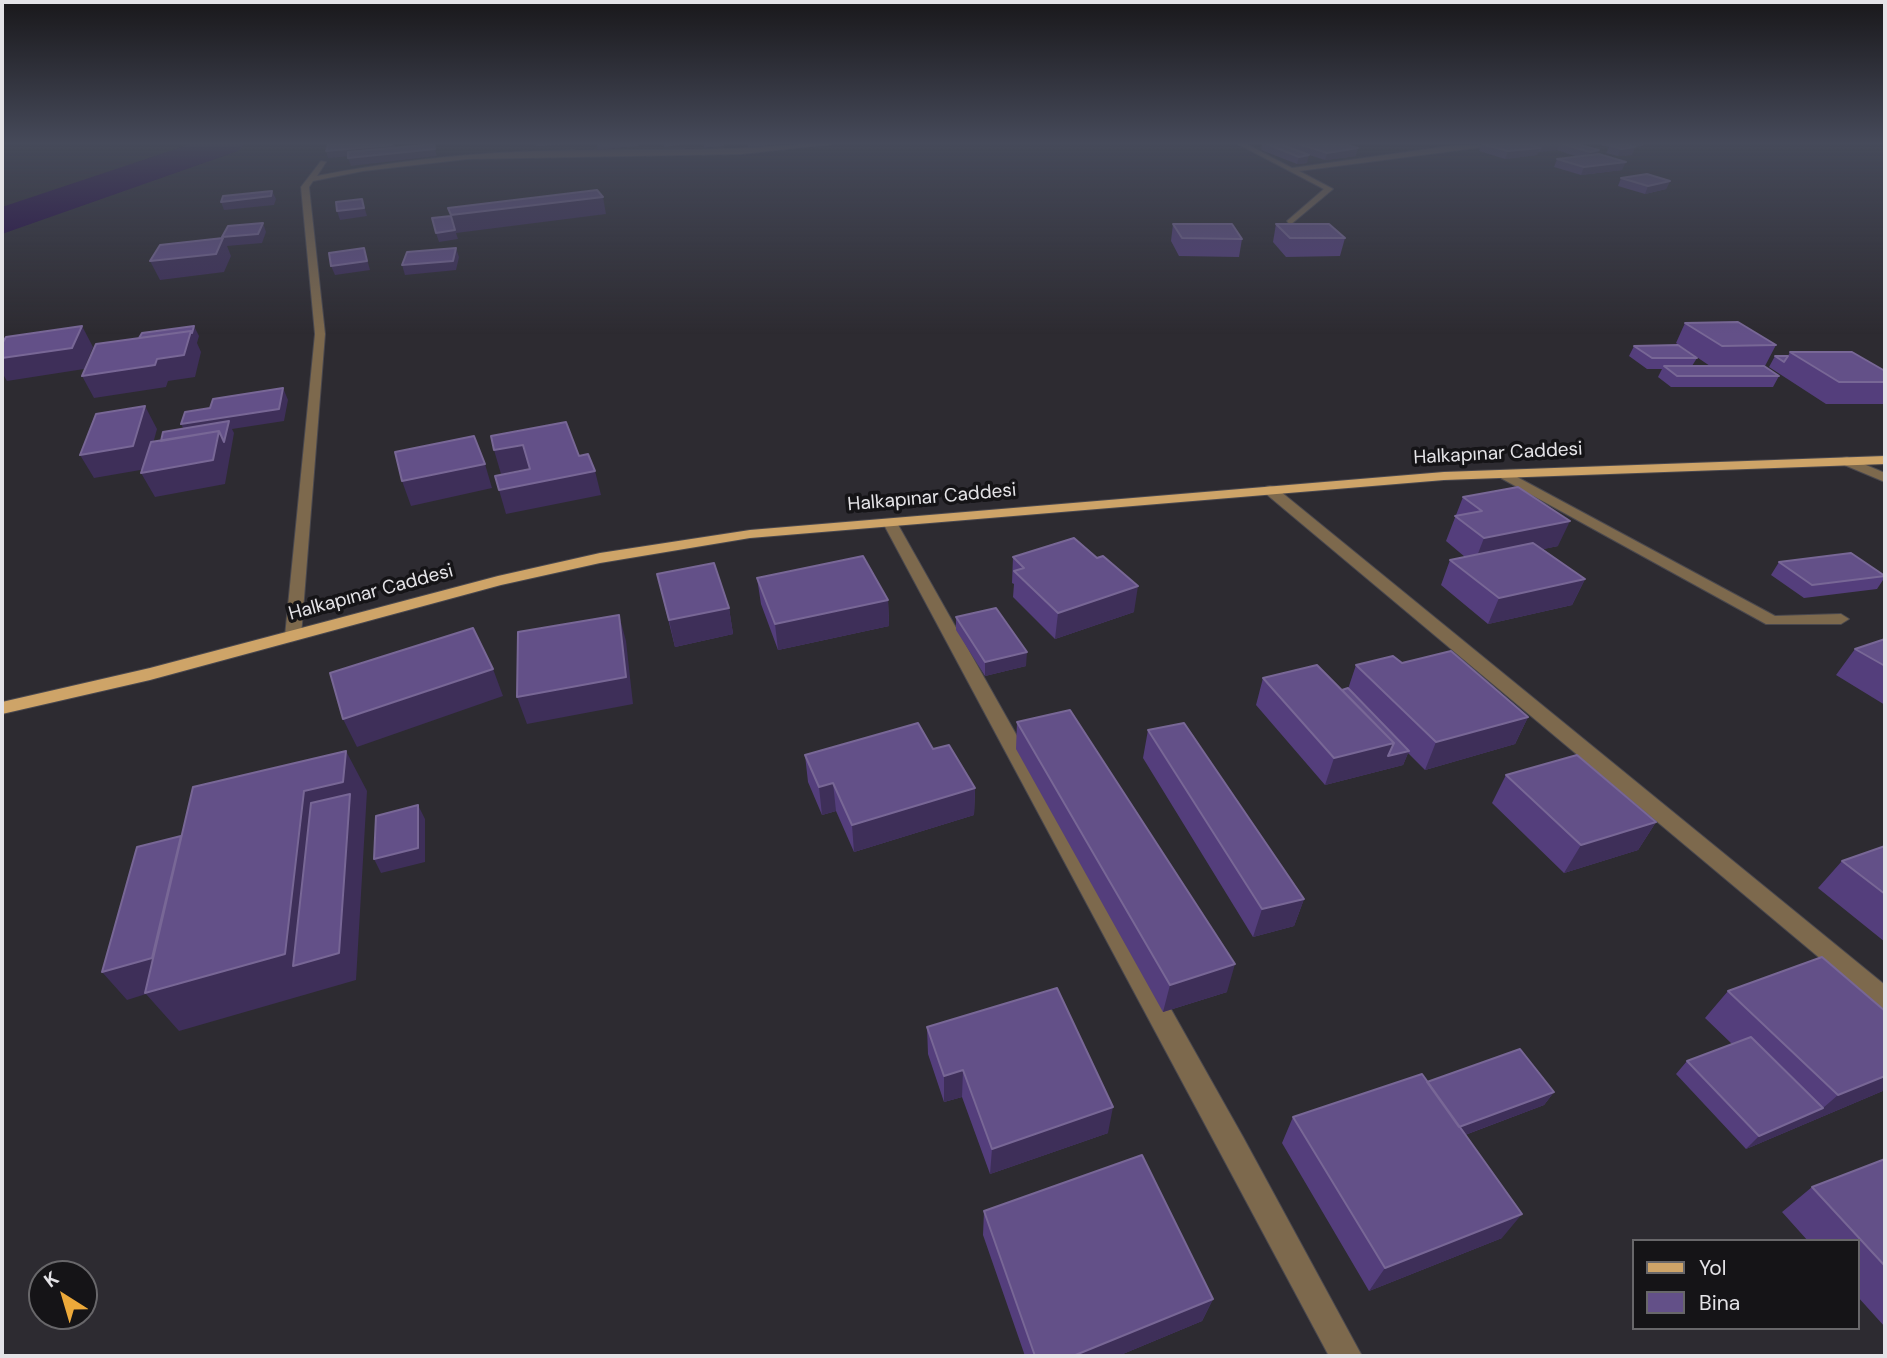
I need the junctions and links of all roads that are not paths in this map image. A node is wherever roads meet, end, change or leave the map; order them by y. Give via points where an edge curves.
1 (307, 207) edge
2 (1308, 207) edge
3 (1290, 223) edge
4 (1885, 460) edge
5 (1847, 461) junction
6 (1504, 474) junction
7 (1885, 478) edge
8 (1270, 491) junction
9 (890, 523) junction
10 (1841, 619) dead end
11 (293, 636) junction
12 (2, 708) edge
13 (1885, 999) edge
14 (1346, 1356) edge

1 - 11 street via 320,334
2 - 3 street
4 - 5 main road, Halkapınar Caddesi
5 - 6 main road, Halkapınar Caddesi
5 - 7 street
6 - 8 main road, Halkapınar Caddesi
6 - 10 street via 1772,621
8 - 9 main road, Halkapınar Caddesi
8 - 13 street
9 - 11 main road, Halkapınar Caddesi via 750,534 600,558
9 - 14 street via 1061,839 1214,1107
11 - 12 main road, Halkapınar Caddesi

